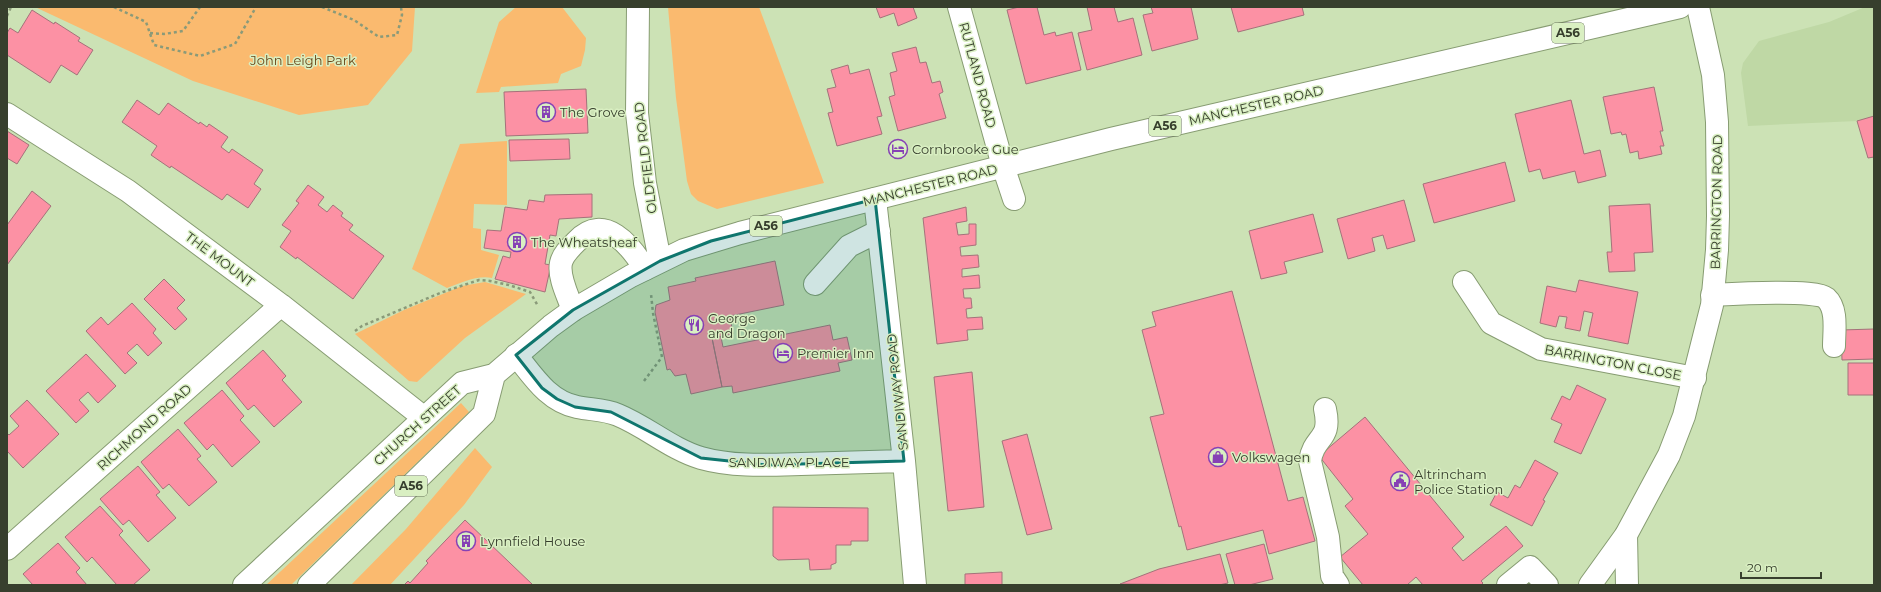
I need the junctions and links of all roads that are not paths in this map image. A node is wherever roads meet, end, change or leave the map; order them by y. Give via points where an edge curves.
1 (638, 7) edge
2 (959, 7) edge
3 (1680, 7) edge
4 (1698, 7) edge
5 (7, 114) edge
6 (1003, 166) junction
7 (875, 199) junction
8 (1014, 199) dead end
9 (879, 231) junction
10 (652, 265) junction
11 (1464, 282) dead end
12 (815, 284) dead end
13 (1712, 295) junction
14 (281, 305) junction
15 (573, 310) junction
16 (1834, 346) dead end
17 (516, 355) junction
18 (494, 375) junction
19 (1695, 378) junction
20 (1325, 409) dead end
21 (423, 417) junction
22 (904, 461) junction
23 (1626, 535) junction
24 (7, 549) edge
25 (244, 585) edge
26 (309, 585) edge
27 (915, 585) edge
28 (1338, 585) edge
29 (1508, 585) edge
30 (1547, 585) edge
31 (1590, 585) edge
32 (1627, 585) edge

1 - 10 main road, OLDFIELD ROAD via 637,113
2 - 6 main road, RUTLAND ROAD
3 - 6 main road, MANCHESTER ROAD / A56
4 - 13 main road, BARRINGTON ROAD via 1716,95 1718,216
5 - 14 main road, THE MOUNT via 128,191
6 - 7 main road, MANCHESTER ROAD / A56
6 - 8 main road, RUTLAND ROAD
7 - 9 main road, SANDIWAY ROAD
7 - 10 main road, MANCHESTER ROAD / A56 via 740,233 684,250
9 - 12 main road via 849,246 838,270
9 - 22 main road, SANDIWAY ROAD
10 - 15 main road, MANCHESTER ROAD / A56
10 - 15 main road via 609,231 593,230 581,236 565,253 561,264 562,278
11 - 19 main road, BARRINGTON CLOSE via 1491,324 1541,349
13 - 16 main road via 1818,294 1826,298 1833,312
13 - 19 main road, BARRINGTON ROAD
14 - 21 main road, THE MOUNT
14 - 24 main road, RICHMOND ROAD
15 - 17 main road, MANCHESTER ROAD / A56
17 - 18 main road, MANCHESTER ROAD / A56
17 - 22 main road, SANDIWAY PLACE via 542,388 556,399 575,407 604,410 620,416 669,444 701,458 766,465
18 - 21 main road, CHURCH STREET / A56 via 462,383
18 - 26 main road, A56 via 484,414
19 - 23 main road, BARRINGTON ROAD via 1669,455
20 - 28 main road via 1328,424 1323,437 1312,450 1310,461 1328,537 1332,576
21 - 25 main road, CHURCH STREET / A56
22 - 27 main road, SANDIWAY ROAD
23 - 31 main road, BARRINGTON ROAD
23 - 32 main road
29 - 30 main road via 1530,567

